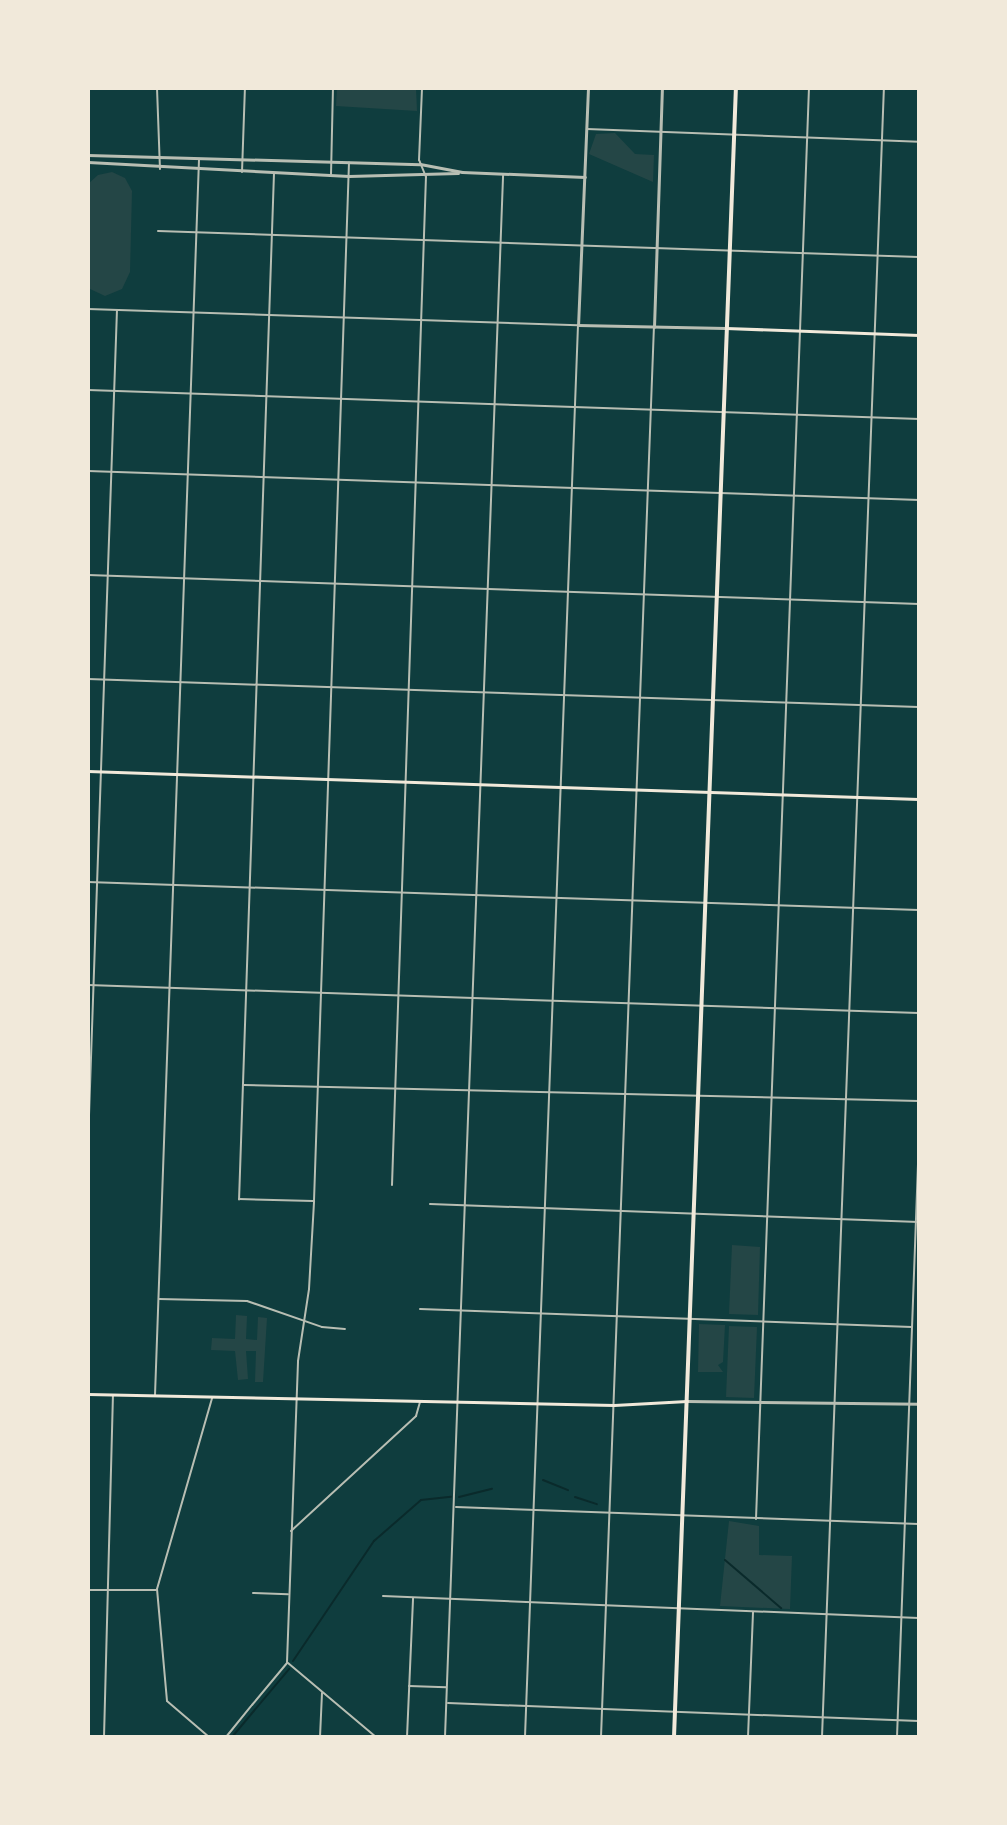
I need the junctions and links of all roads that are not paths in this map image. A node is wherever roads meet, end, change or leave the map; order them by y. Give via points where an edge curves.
1 (157, 88) edge
2 (245, 88) edge
3 (333, 88) edge
4 (422, 88) edge
5 (588, 88) edge
6 (662, 88) edge
7 (736, 88) edge
8 (809, 88) edge
9 (884, 88) edge
10 (586, 129) junction
11 (661, 131) junction
12 (734, 134) junction
13 (808, 137) junction
14 (882, 140) junction
15 (919, 142) edge
16 (88, 155) edge
17 (156, 156) junction
18 (199, 157) junction
19 (243, 159) junction
20 (283, 160) junction
21 (313, 161) junction
22 (331, 161) junction
23 (88, 162) edge
24 (349, 162) junction
25 (381, 163) junction
26 (420, 164) junction
27 (160, 169) junction
28 (198, 171) junction
29 (242, 172) junction
30 (462, 172) junction
31 (274, 173) junction
32 (283, 174) junction
33 (503, 174) junction
34 (312, 175) junction
35 (331, 175) junction
36 (349, 176) junction
37 (380, 177) junction
38 (426, 177) junction
39 (585, 177) junction
40 (158, 231) dead end
41 (196, 233) junction
42 (272, 235) junction
43 (347, 238) junction
44 (424, 241) junction
45 (501, 243) junction
46 (582, 246) junction
47 (656, 249) junction
48 (730, 251) junction
49 (804, 254) junction
50 (878, 256) junction
51 (919, 257) edge
52 (88, 309) edge
53 (117, 310) junction
54 (193, 313) junction
55 (269, 316) junction
56 (345, 319) junction
57 (421, 321) junction
58 (499, 323) junction
59 (578, 325) junction
60 (654, 327) junction
61 (726, 328) junction
62 (801, 330) junction
63 (875, 333) junction
64 (919, 335) edge
65 (88, 390) edge
66 (114, 391) junction
67 (190, 394) junction
68 (266, 397) junction
69 (343, 398) junction
70 (419, 402) junction
71 (496, 404) junction
72 (575, 407) junction
73 (650, 410) junction
74 (725, 413) junction
75 (798, 415) junction
76 (872, 417) junction
77 (919, 419) edge
78 (88, 471) edge
79 (112, 472) junction
80 (187, 474) junction
81 (264, 477) junction
82 (340, 480) junction
83 (416, 483) junction
84 (493, 486) junction
85 (573, 489) junction
86 (647, 491) junction
87 (722, 494) junction
88 (795, 496) junction
89 (870, 498) junction
90 (919, 500) edge
91 (88, 575) edge
92 (108, 576) junction
93 (184, 578) junction
94 (260, 581) junction
95 (336, 584) junction
96 (412, 586) junction
97 (489, 589) junction
98 (569, 592) junction
99 (644, 594) junction
100 (718, 596) junction
101 (792, 599) junction
102 (866, 601) junction
103 (919, 604) edge
104 (88, 679) edge
105 (104, 680) junction
106 (180, 682) junction
107 (256, 685) junction
108 (332, 688) junction
109 (409, 691) junction
110 (485, 693) junction
111 (566, 696) junction
112 (641, 698) junction
113 (714, 701) junction
114 (788, 703) junction
115 (862, 705) junction
116 (919, 707) edge
117 (88, 771) edge
118 (101, 772) junction
119 (177, 774) junction
120 (253, 776) junction
121 (329, 778) junction
122 (404, 779) junction
123 (482, 781) junction
124 (562, 791) junction
125 (637, 793) junction
126 (711, 794) junction
127 (785, 796) junction
128 (858, 798) junction
129 (919, 799) edge
130 (88, 882) edge
131 (97, 882) junction
132 (173, 884) junction
133 (249, 887) junction
134 (325, 889) junction
135 (402, 892) junction
136 (478, 895) junction
137 (557, 898) junction
138 (633, 900) junction
139 (707, 902) junction
140 (780, 905) junction
141 (854, 908) junction
142 (919, 910) edge
143 (88, 985) edge
144 (93, 986) junction
145 (169, 988) junction
146 (245, 991) junction
147 (321, 993) junction
148 (398, 996) junction
149 (474, 998) junction
150 (553, 1001) junction
151 (629, 1004) junction
152 (703, 1006) junction
153 (776, 1009) junction
154 (850, 1011) junction
155 (919, 1013) edge
156 (89, 1085) edge
157 (242, 1085) junction
158 (318, 1087) junction
159 (395, 1089) junction
160 (470, 1090) junction
161 (550, 1092) junction
162 (626, 1094) junction
163 (700, 1096) junction
164 (772, 1098) junction
165 (846, 1100) junction
166 (919, 1101) edge
167 (919, 1137) edge
168 (88, 1144) edge
169 (392, 1185) dead end
170 (314, 1201) junction
171 (430, 1204) dead end
172 (466, 1207) junction
173 (545, 1209) junction
174 (621, 1212) junction
175 (695, 1215) junction
176 (768, 1218) junction
177 (842, 1220) junction
178 (917, 1222) edge
179 (159, 1299) junction
180 (420, 1309) dead end
181 (462, 1311) junction
182 (541, 1313) junction
183 (617, 1316) junction
184 (691, 1318) junction
185 (304, 1321) junction
186 (764, 1321) junction
187 (838, 1324) junction
188 (913, 1327) junction
189 (345, 1329) dead end
190 (88, 1394) edge
191 (114, 1394) junction
192 (155, 1395) junction
193 (212, 1397) junction
194 (296, 1397) junction
195 (420, 1400) junction
196 (687, 1401) junction
197 (458, 1402) junction
198 (761, 1402) junction
199 (538, 1403) junction
200 (835, 1403) junction
201 (910, 1403) junction
202 (919, 1404) edge
203 (614, 1405) junction
204 (455, 1507) junction
205 (534, 1510) junction
206 (609, 1513) junction
207 (683, 1517) junction
208 (756, 1519) junction
209 (831, 1521) junction
210 (905, 1524) junction
211 (919, 1524) edge
212 (290, 1531) junction
213 (88, 1590) edge
214 (107, 1590) junction
215 (157, 1590) junction
216 (253, 1593) dead end
217 (289, 1594) junction
218 (383, 1596) dead end
219 (413, 1597) junction
220 (451, 1599) junction
221 (530, 1602) junction
222 (606, 1605) junction
223 (679, 1608) junction
224 (753, 1611) junction
225 (827, 1614) junction
226 (902, 1617) junction
227 (919, 1618) edge
228 (287, 1662) junction
229 (409, 1686) junction
230 (447, 1687) junction
231 (322, 1692) junction
232 (447, 1703) junction
233 (526, 1706) junction
234 (602, 1709) junction
235 (675, 1712) junction
236 (749, 1714) junction
237 (823, 1717) junction
238 (898, 1720) junction
239 (919, 1721) edge
240 (104, 1737) edge
241 (209, 1737) edge
242 (226, 1737) edge
243 (320, 1737) edge
244 (376, 1737) edge
245 (407, 1737) edge
246 (445, 1737) edge
247 (525, 1737) edge
248 (601, 1737) edge
249 (674, 1737) edge
250 (748, 1737) edge
251 (822, 1737) edge
252 (897, 1737) edge

1 - 17 street
2 - 19 street
3 - 22 street
4 - 26 street
5 - 10 street
6 - 11 street
7 - 12 main road
8 - 13 street
9 - 14 street
10 - 11 street
10 - 39 street
11 - 12 street
11 - 47 street
12 - 13 street
12 - 48 main road
13 - 14 street
13 - 49 street
14 - 15 street
14 - 50 street
16 - 17 street
17 - 18 street
17 - 27 street
18 - 19 street
18 - 28 street
19 - 20 street
19 - 29 street
20 - 21 street
20 - 32 street
21 - 22 street
21 - 34 street
22 - 24 street
22 - 35 street
23 - 27 street
24 - 25 street
24 - 36 street
25 - 26 street
25 - 37 street
26 - 30 street
26 - 38 street
27 - 28 street
28 - 29 street
28 - 41 street
29 - 31 street
30 - 33 street
30 - 38 street
31 - 32 street
31 - 42 street
32 - 34 street
33 - 39 street
33 - 45 street
34 - 35 street
35 - 36 street
36 - 37 street
36 - 43 street
37 - 38 street
38 - 44 street
39 - 46 street
40 - 41 street
41 - 42 street
41 - 54 street
42 - 43 street
42 - 55 street
43 - 44 street
43 - 56 street
44 - 45 street
44 - 57 street
45 - 46 street
45 - 58 street
46 - 47 street
46 - 59 street
47 - 48 street
47 - 60 street
48 - 49 street
48 - 61 main road
49 - 50 street
49 - 62 street
50 - 51 street
50 - 63 street
52 - 53 street
53 - 54 street
53 - 66 street
54 - 55 street
54 - 67 street
55 - 56 street
55 - 68 street
56 - 57 street
56 - 69 street
57 - 58 street
57 - 70 street
58 - 59 street
58 - 71 street
59 - 60 street
59 - 72 street
60 - 61 street
60 - 73 street
61 - 62 main road
61 - 74 main road
62 - 63 main road
62 - 75 street
63 - 64 main road
63 - 76 street
65 - 66 street
66 - 67 street
66 - 79 street
67 - 68 street
67 - 80 street
68 - 69 street
68 - 81 street
69 - 70 street
69 - 82 street
70 - 71 street
70 - 83 street
71 - 72 street
71 - 84 street
72 - 73 street
72 - 85 street
73 - 74 street
73 - 86 street
74 - 75 street
74 - 87 main road
75 - 76 street
75 - 88 street
76 - 77 street
76 - 89 street
78 - 79 street
79 - 80 street
79 - 92 street
80 - 81 street
80 - 93 street
81 - 82 street
81 - 94 street
82 - 83 street
82 - 95 street
83 - 84 street
83 - 96 street
84 - 85 street
84 - 97 street
85 - 86 street
85 - 98 street
86 - 87 street
86 - 99 street
87 - 88 street
87 - 100 main road
88 - 89 street
88 - 101 street
89 - 90 street
89 - 102 street
91 - 92 street
92 - 93 street
92 - 105 street
93 - 94 street
93 - 106 street
94 - 95 street
94 - 107 street
95 - 96 street
95 - 108 street
96 - 97 street
96 - 109 street
97 - 98 street
97 - 110 street
98 - 99 street
98 - 111 street
99 - 100 street
99 - 112 street
100 - 101 street
100 - 113 main road
101 - 102 street
101 - 114 street
102 - 103 street
102 - 115 street
104 - 105 street
105 - 106 street
105 - 118 street
106 - 107 street
106 - 119 street
107 - 108 street
107 - 120 street
108 - 109 street
108 - 121 street
109 - 110 street
109 - 122 street
110 - 111 street
110 - 123 street
111 - 112 street
111 - 124 street
112 - 113 street
112 - 125 street
113 - 114 street
113 - 126 main road
114 - 115 street
114 - 127 street
115 - 116 street
115 - 128 street
117 - 118 main road
118 - 119 main road
118 - 131 street
119 - 120 main road
119 - 132 street
120 - 121 main road
120 - 133 street
121 - 122 main road
121 - 134 street
122 - 123 main road
122 - 135 street
123 - 124 main road
123 - 136 street
124 - 125 main road
124 - 137 street
125 - 126 main road
125 - 138 street
126 - 127 main road
126 - 139 main road
127 - 128 main road
127 - 140 street
128 - 129 main road
128 - 141 street
130 - 131 street
131 - 132 street
131 - 144 street
132 - 133 street
132 - 145 street
133 - 134 street
133 - 146 street
134 - 135 street
134 - 147 street
135 - 136 street
135 - 148 street
136 - 137 street
136 - 149 street
137 - 138 street
137 - 150 street
138 - 139 street
138 - 151 street
139 - 140 street
139 - 152 main road
140 - 141 street
140 - 153 street
141 - 142 street
141 - 154 street
143 - 144 street
144 - 145 street
144 - 156 street
145 - 146 street
145 - 179 street
146 - 147 street
146 - 157 street
147 - 148 street
147 - 158 street
148 - 149 street
148 - 159 street
149 - 150 street
149 - 160 street
150 - 151 street
150 - 161 street
151 - 152 street
151 - 162 street
152 - 153 street
152 - 163 main road
153 - 154 street
153 - 164 street
154 - 155 street
154 - 165 street
156 - 168 street
157 - 158 street
157 - 170 street via 239,1199
158 - 159 street
158 - 170 street
159 - 160 street
159 - 169 street
160 - 161 street
160 - 172 street
161 - 162 street
161 - 173 street
162 - 163 street
162 - 174 street
163 - 164 street
163 - 175 main road
164 - 165 street
164 - 176 street
165 - 166 street
165 - 177 street
167 - 178 street
170 - 185 street
171 - 172 street
172 - 173 street
172 - 181 street
173 - 174 street
173 - 182 street
174 - 175 street
174 - 183 street
175 - 176 street
175 - 184 main road
176 - 177 street
176 - 186 street
177 - 178 street
177 - 187 street
178 - 188 street
179 - 185 street via 247,1301
179 - 192 street
180 - 181 street
181 - 182 street
181 - 197 street
182 - 183 street
182 - 199 street
183 - 184 street
183 - 203 street
184 - 186 street
184 - 196 main road
185 - 189 street
185 - 194 street
186 - 187 street
186 - 198 street
187 - 188 street
187 - 200 street
188 - 201 street
190 - 191 main road
191 - 192 main road
191 - 214 street
192 - 193 main road
193 - 194 main road
193 - 215 street
194 - 195 main road
194 - 212 street
195 - 197 main road
195 - 212 street via 416,1416
196 - 198 street
196 - 203 main road
196 - 207 main road
197 - 199 main road
197 - 204 street
198 - 200 street
198 - 208 street
199 - 203 main road
199 - 205 street
200 - 201 street
200 - 209 street
201 - 202 street
201 - 210 street
203 - 206 street
204 - 205 street
204 - 220 street
205 - 206 street
205 - 221 street
206 - 207 street
206 - 222 street
207 - 208 street
207 - 223 main road
208 - 209 street
209 - 210 street
209 - 225 street
210 - 211 street
210 - 226 street
212 - 217 street
213 - 214 street
214 - 215 street
214 - 240 street
215 - 241 street via 167,1701
216 - 217 street
217 - 228 street
218 - 219 street
219 - 220 street
219 - 229 street
220 - 221 street
220 - 230 street
221 - 222 street
221 - 233 street
222 - 223 street
222 - 234 street
223 - 224 street
223 - 235 main road
224 - 225 street
224 - 236 street
225 - 226 street
225 - 237 street
226 - 227 street
226 - 238 street
228 - 231 street
228 - 242 street
229 - 230 street
229 - 245 street
230 - 232 street
231 - 243 street
231 - 244 street
232 - 233 street
232 - 246 street
233 - 234 street
233 - 247 street
234 - 235 street
234 - 248 street
235 - 236 street
235 - 249 main road
236 - 237 street
236 - 250 street
237 - 238 street
237 - 251 street
238 - 239 street
238 - 252 street

